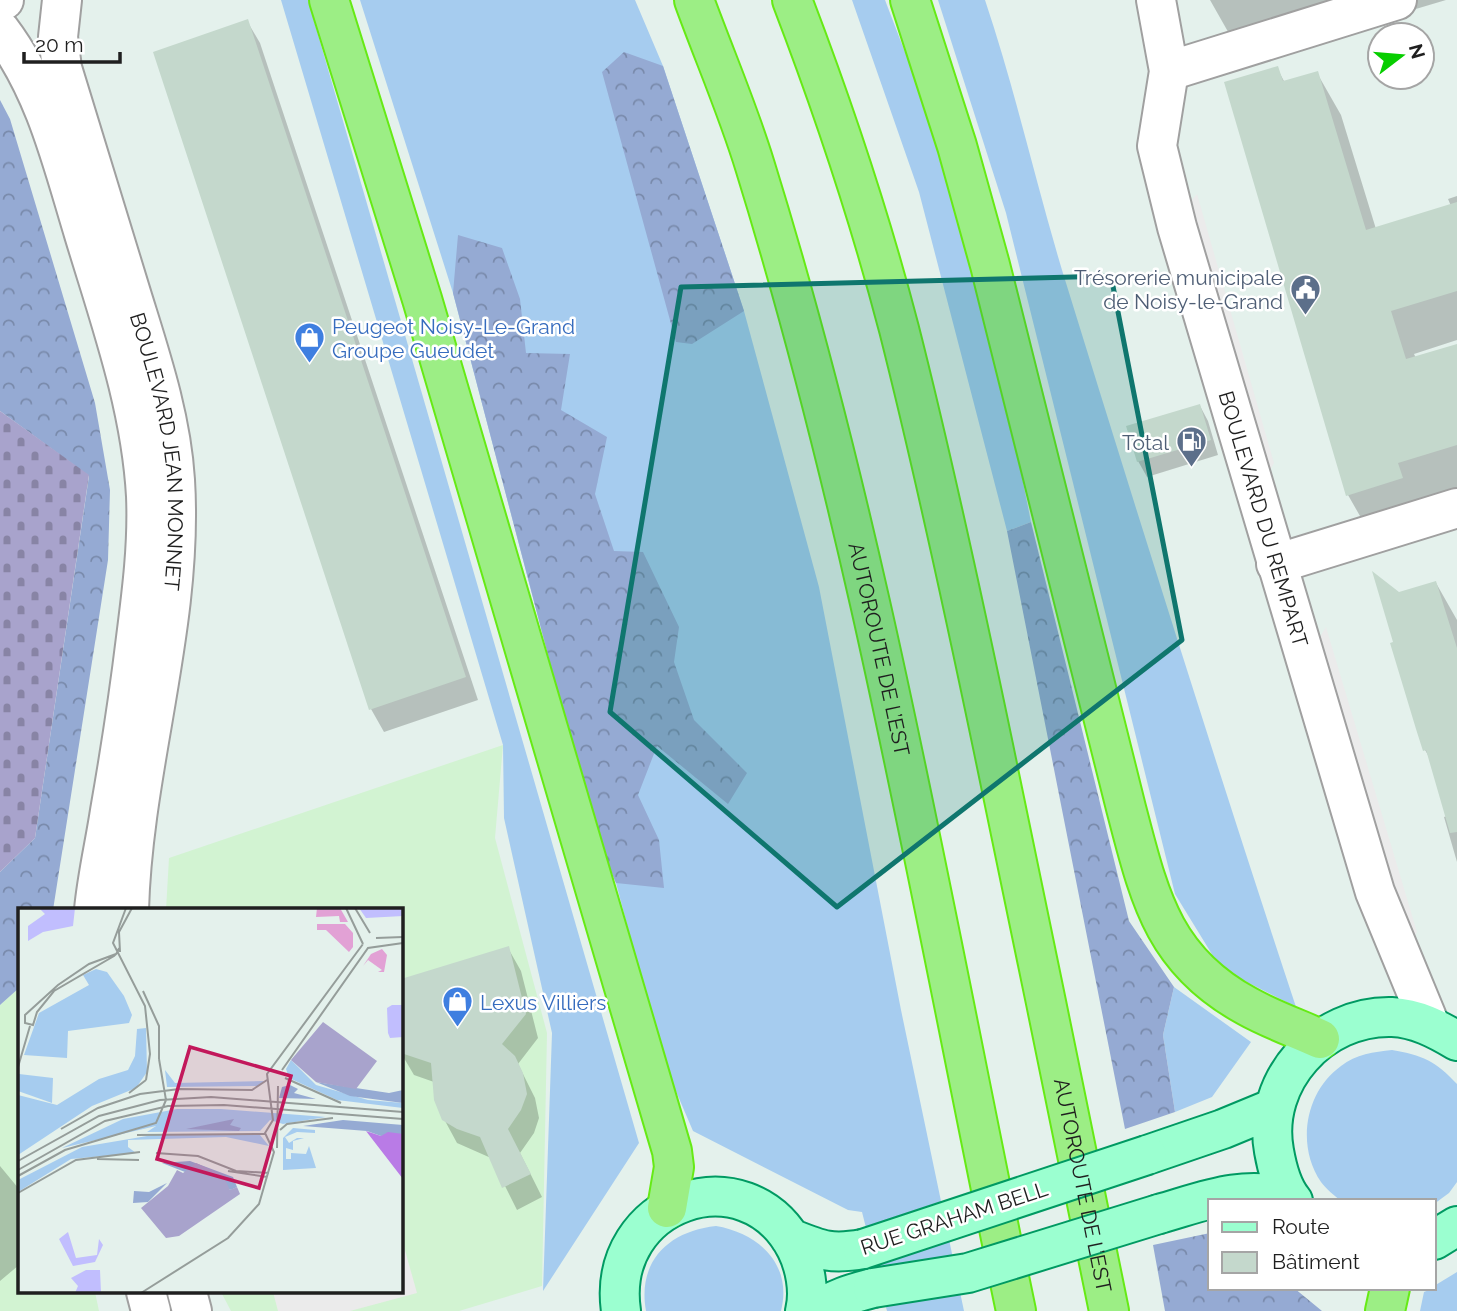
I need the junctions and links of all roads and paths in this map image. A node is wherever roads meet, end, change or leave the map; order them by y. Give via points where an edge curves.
1 (62, 0) edge
2 (329, 0) edge
3 (694, 0) edge
4 (792, 0) edge
5 (910, 0) edge
6 (1156, 0) edge
7 (1397, 0) edge
8 (0, 30) edge
9 (1168, 71) junction
10 (1457, 509) edge
11 (1276, 564) junction
12 (94, 908) edge
13 (129, 908) edge
14 (1443, 1033) edge
15 (1320, 1039) junction
16 (1274, 1108) junction
17 (1217, 1199) edge
18 (1292, 1199) edge
19 (1208, 1201) edge
20 (667, 1208) junction
21 (1457, 1226) edge
22 (790, 1238) junction
23 (1436, 1239) edge
24 (1390, 1290) edge
25 (147, 1294) edge
26 (188, 1294) edge
27 (613, 1305) edge
28 (151, 1311) edge
29 (192, 1311) edge
30 (805, 1311) edge
31 (819, 1311) edge
32 (1016, 1311) edge
33 (1109, 1311) edge
34 (1385, 1311) edge

1 - 13 street, BOULEVARD JEAN MONNET via 58,37 62,68 154,367 175,479 167,626 133,844
2 - 20 highway via 422,299 672,1150
3 - 32 highway, AUTOROUTE DE L’EST via 754,163 831,444 914,807
4 - 33 highway, AUTOROUTE DE L’EST via 875,248 923,428
5 - 15 highway via 990,265 1150,891 1182,955 1203,977 1249,1007
6 - 9 street, BOULEVARD DU REMPART
7 - 9 street
8 - 12 street, BOULEVARD JEAN MONNET via 35,85 52,128 120,352 141,448 146,495 141,600 126,723
9 - 11 street, BOULEVARD DU REMPART via 1157,146
10 - 11 street
11 - 14 street, BOULEVARD DU REMPART via 1375,892
14 - 15 main road via 1392,1017 1355,1022
15 - 16 main road via 1284,1081
16 - 18 main road via 1272,1139 1277,1169
16 - 22 main road, RUE GRAHAM BELL, bridge via 863,1249 838,1253
17 - 18 main road, RUE GRAHAM BELL, bridge via 1268,1192
19 - 31 main road, RUE GRAHAM BELL, bridge via 968,1273 844,1296
20 - 22 main road, RUE GRAHAM BELL via 689,1200 734,1199 775,1220
20 - 27 main road, RUE GRAHAM BELL via 632,1243
21 - 23 main road
22 - 30 main road, RUE GRAHAM BELL via 802,1259
24 - 34 highway
25 - 28 street
26 - 29 street

